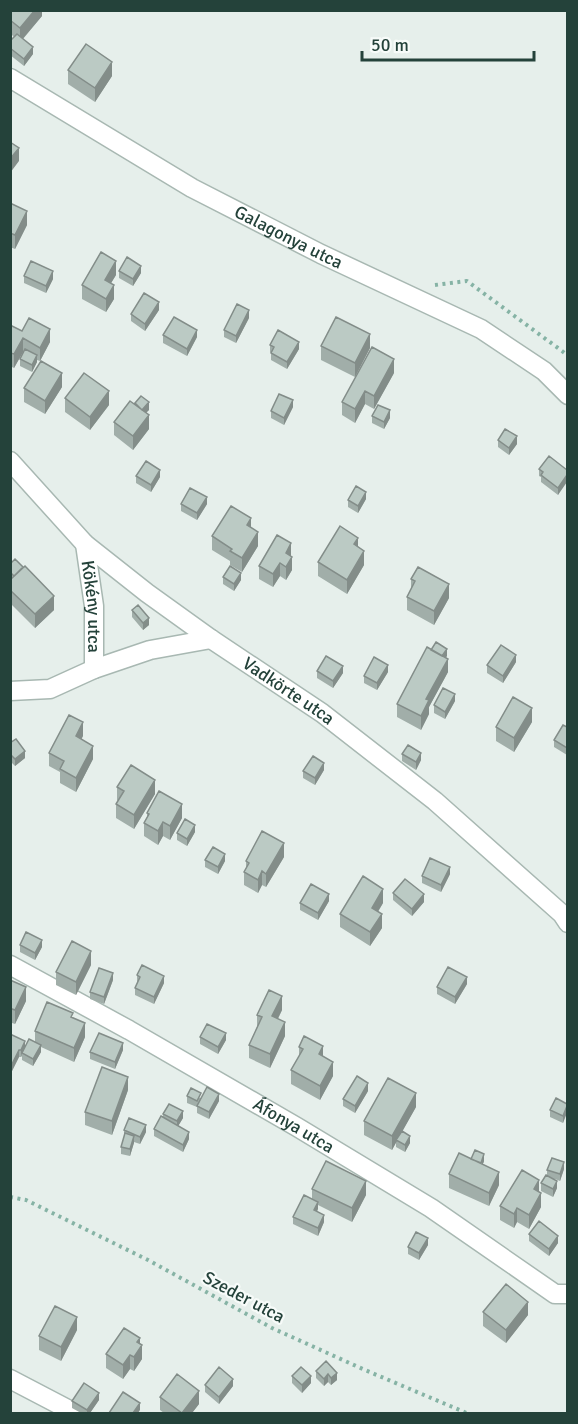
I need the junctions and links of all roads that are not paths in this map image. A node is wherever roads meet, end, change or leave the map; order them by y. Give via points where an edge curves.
1 (10, 78) edge
2 (567, 395) edge
3 (10, 461) edge
4 (85, 544) junction
5 (211, 639) junction
6 (94, 669) junction
7 (10, 690) edge
8 (567, 923) edge
9 (10, 965) edge
10 (567, 1294) edge
11 (10, 1379) edge
12 (77, 1413) edge

1 - 2 street, Galagonya utca via 192,188 481,329 544,371
3 - 4 street, Vadkörte utca
4 - 5 street, Vadkörte utca
4 - 6 street, Kökény utca via 94,606
5 - 6 street, Kökény utca via 150,650
5 - 8 street, Vadkörte utca via 322,713 435,801 562,914
6 - 7 street, Kökény utca via 50,689
9 - 10 street, Áfonya utca via 258,1104 431,1208 555,1294
11 - 12 street

